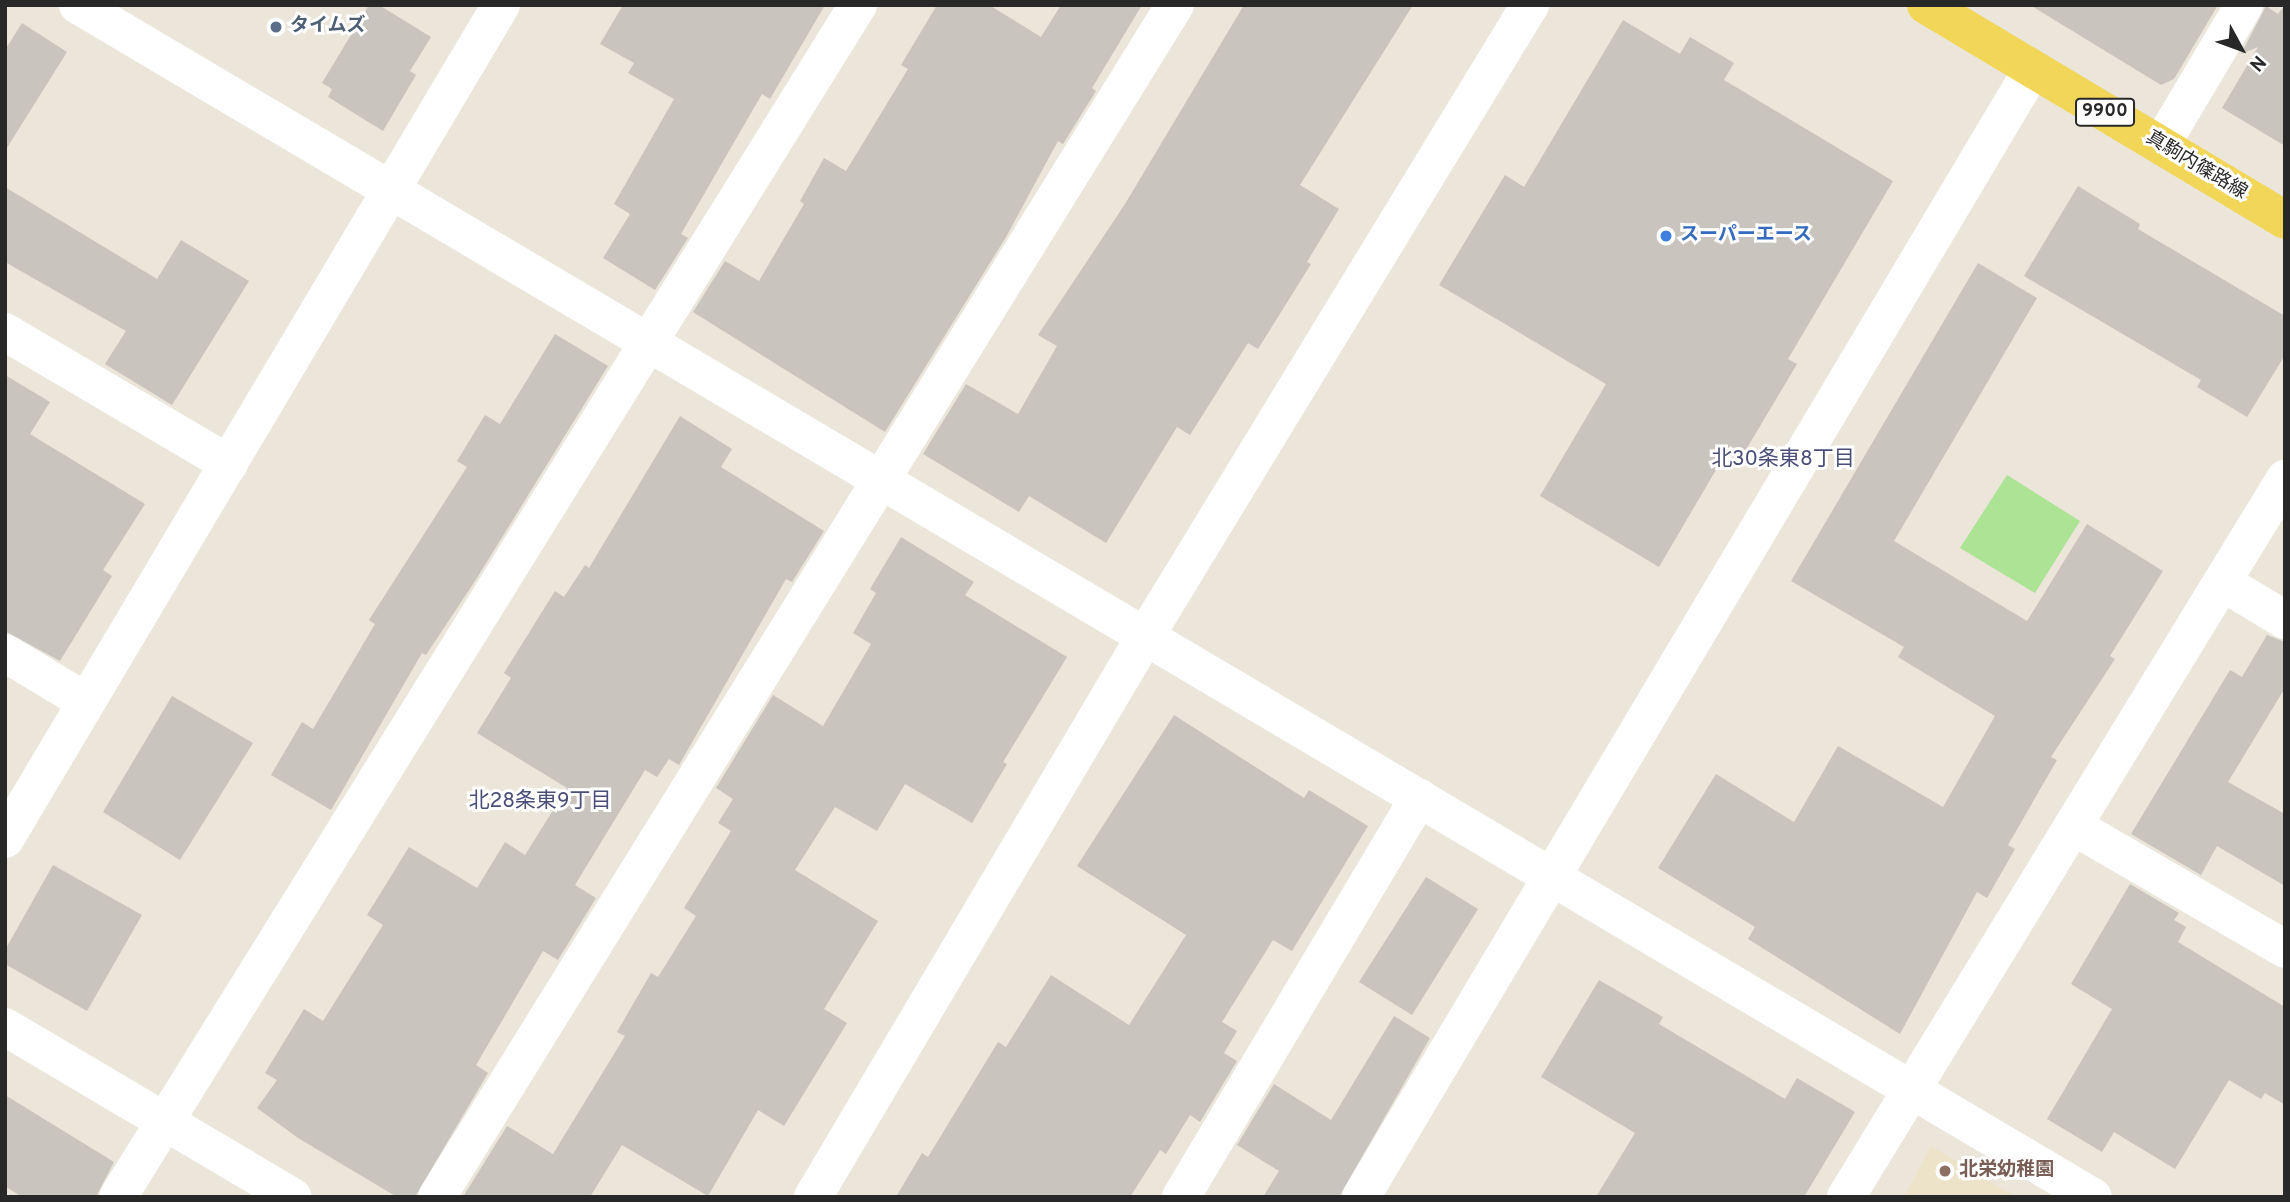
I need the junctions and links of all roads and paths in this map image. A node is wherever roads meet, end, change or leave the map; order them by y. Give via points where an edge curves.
1 (78, 5) edge
2 (501, 5) edge
3 (858, 5) edge
4 (1175, 5) edge
5 (1530, 5) edge
6 (1926, 5) edge
7 (2244, 5) edge
8 (2032, 70) junction
9 (2161, 145) junction
10 (391, 190) junction
11 (2285, 220) edge
12 (5, 332) edge
13 (649, 342) junction
14 (229, 464) junction
15 (882, 479) junction
16 (2285, 479) edge
17 (2222, 582) junction
18 (2285, 620) edge
19 (1146, 635) junction
20 (5, 653) edge
21 (85, 701) junction
22 (1419, 797) junction
23 (2073, 826) junction
24 (5, 839) edge
25 (1552, 876) junction
26 (2285, 949) edge
27 (5, 1027) edge
28 (1911, 1089) junction
29 (165, 1121) junction
30 (118, 1197) edge
31 (292, 1197) edge
32 (437, 1197) edge
33 (813, 1197) edge
34 (1181, 1197) edge
35 (1361, 1197) edge
36 (1846, 1197) edge
37 (2092, 1197) edge

1 - 10 street
2 - 10 street
3 - 13 street
4 - 15 street
5 - 19 street
6 - 8 main road, 真駒内篠路線 / 9900
7 - 9 street
8 - 9 main road, 真駒内篠路線 / 9900
8 - 25 street
9 - 11 main road, 真駒内篠路線 / 9900
10 - 13 street
10 - 14 street
12 - 14 street
13 - 15 street
13 - 29 street
14 - 21 street
15 - 19 street
15 - 32 street
16 - 17 street
17 - 18 street
17 - 23 street
19 - 22 street
19 - 33 street
20 - 21 street
21 - 24 street
22 - 25 street
22 - 34 street
23 - 26 street
23 - 28 street
25 - 28 street
25 - 35 street
27 - 29 street
28 - 36 street
28 - 37 street
29 - 30 street
29 - 31 street

